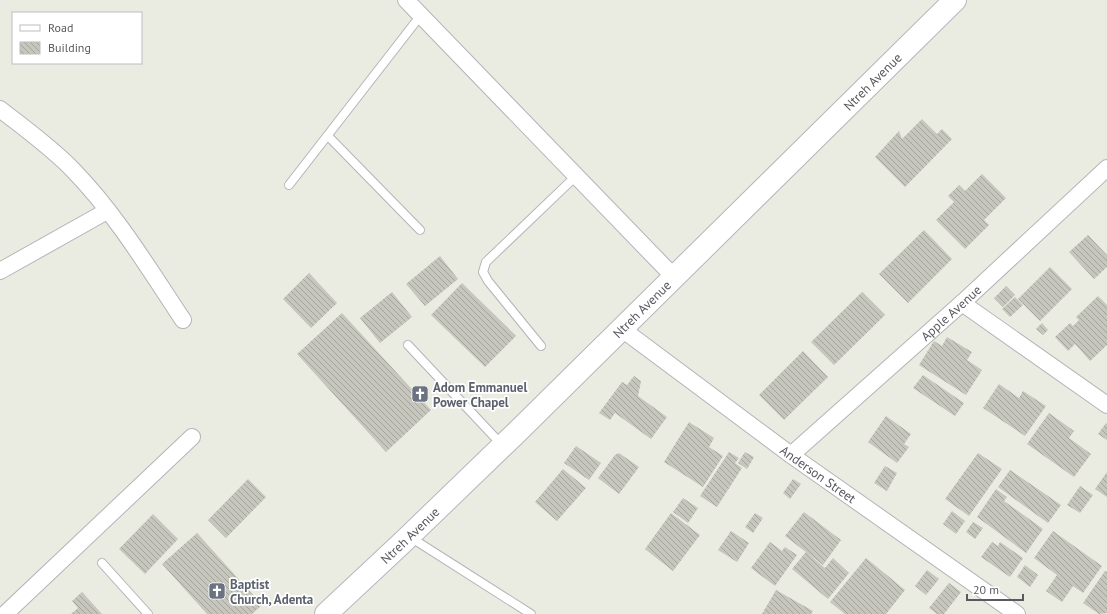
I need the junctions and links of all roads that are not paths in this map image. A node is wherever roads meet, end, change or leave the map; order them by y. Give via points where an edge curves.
1 (406, 0) edge
2 (955, 0) edge
3 (421, 16) junction
4 (0, 109) edge
5 (328, 136) junction
6 (1107, 168) edge
7 (576, 176) junction
8 (289, 185) dead end
9 (107, 210) junction
10 (420, 230) dead end
11 (0, 271) edge
12 (674, 277) junction
13 (962, 303) junction
14 (183, 320) dead end
15 (622, 329) junction
16 (408, 345) dead end
17 (541, 346) dead end
18 (1106, 402) edge
19 (192, 437) dead end
20 (502, 446) junction
21 (791, 455) junction
22 (409, 536) junction
23 (102, 563) dead end
24 (5, 614) edge
25 (148, 614) edge
26 (326, 614) edge
27 (531, 614) edge
28 (1017, 614) edge

1 - 3 street
2 - 12 street, Ntreh Avenue
3 - 5 lane
3 - 7 street
4 - 9 street via 73,169
5 - 8 lane
5 - 10 lane
6 - 13 street, Apple Avenue
7 - 12 street
7 - 17 lane via 486,262 483,272
9 - 11 street
9 - 14 street
12 - 15 street, Ntreh Avenue
13 - 18 street
13 - 21 street, Apple Avenue
15 - 20 street, Ntreh Avenue
15 - 21 street, Anderson Street
16 - 20 lane
19 - 24 street
20 - 22 street, Ntreh Avenue
21 - 28 street, Anderson Street
22 - 26 street, Ntreh Avenue
22 - 27 lane
23 - 25 lane

